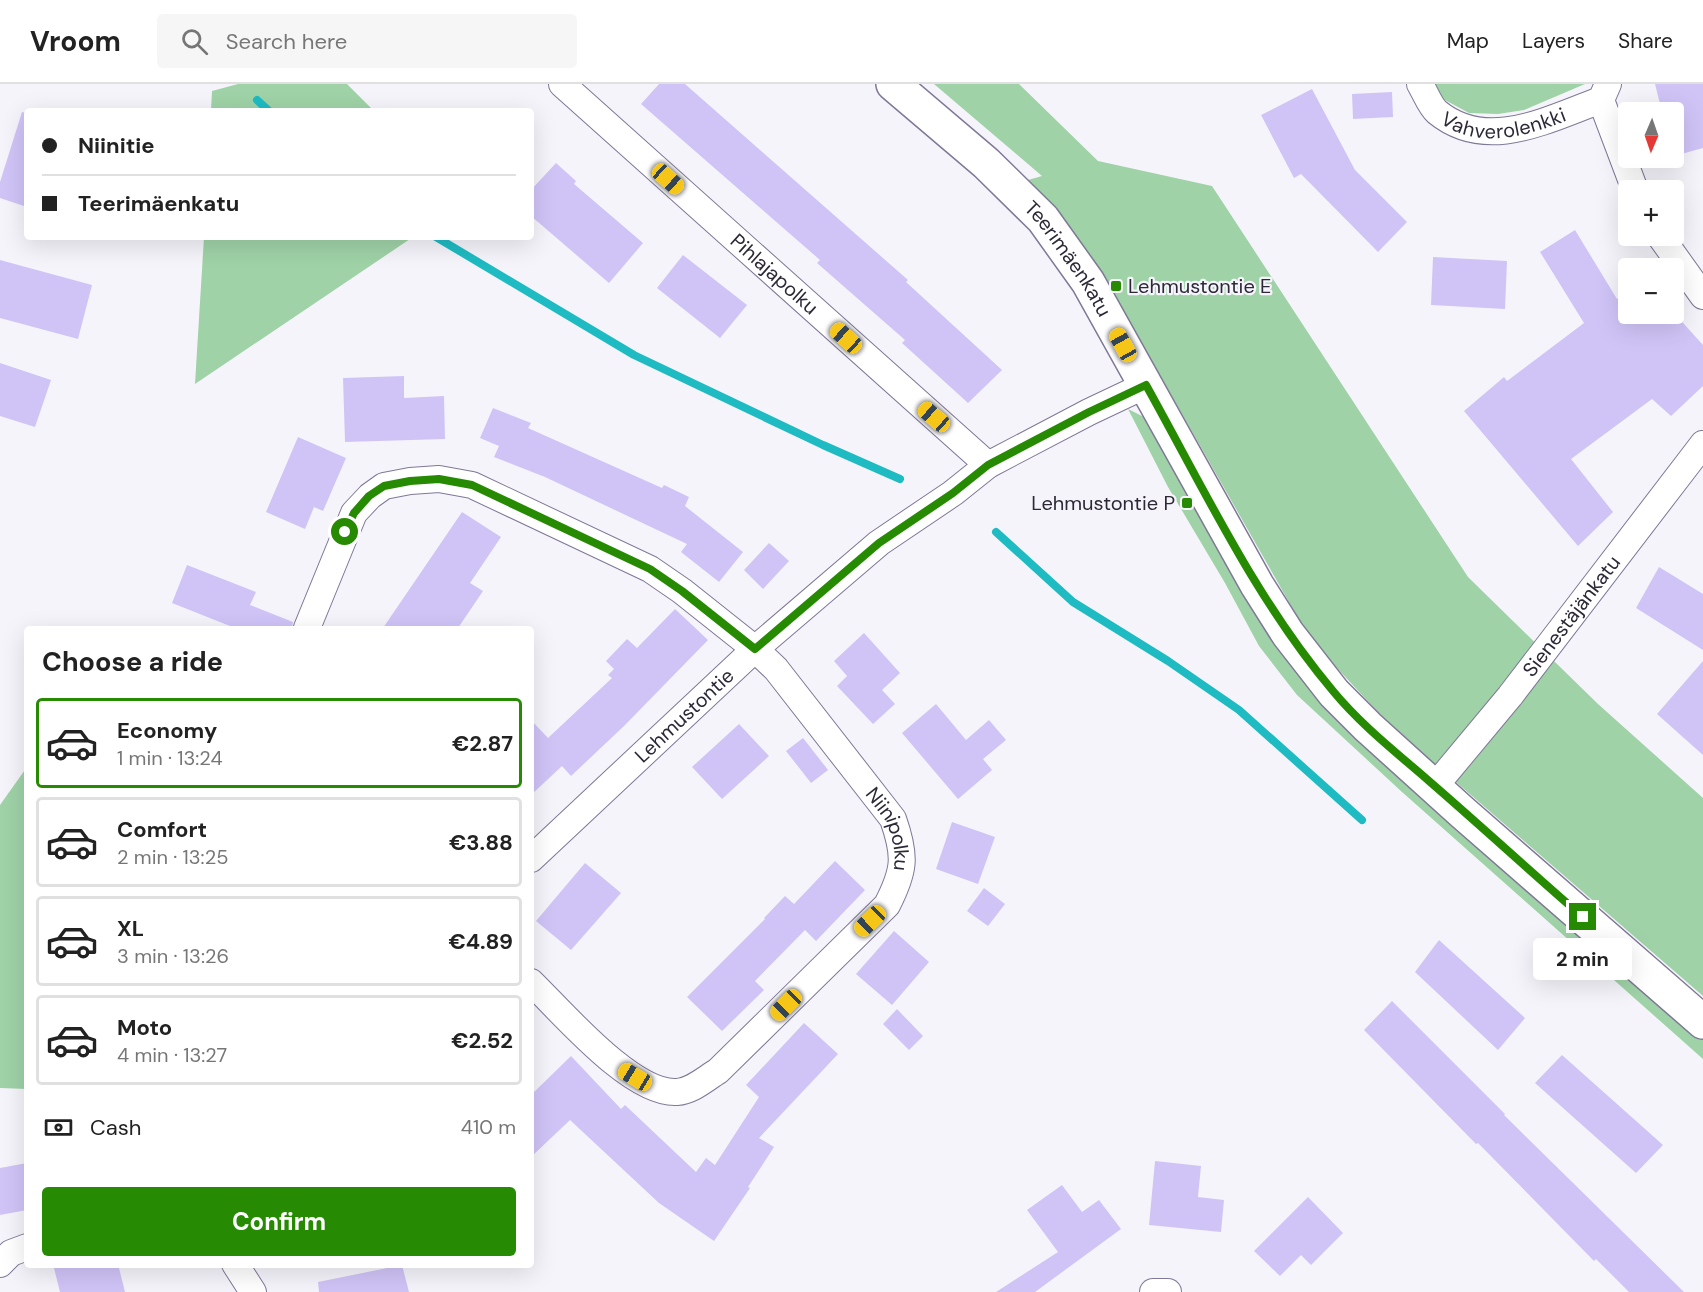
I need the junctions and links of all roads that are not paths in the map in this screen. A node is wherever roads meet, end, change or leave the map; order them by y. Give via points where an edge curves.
1 (562, 84) edge
2 (894, 84) edge
3 (1420, 84) edge
4 (1604, 92) edge
5 (1632, 180) edge
6 (1667, 246) edge
7 (1703, 296) edge
8 (1146, 385) junction
9 (1703, 444) edge
10 (988, 465) junction
11 (308, 626) edge
12 (755, 649) junction
13 (1435, 786) junction
14 (534, 856) edge
15 (534, 985) edge
16 (1703, 1022) edge
17 (24, 1248) edge
18 (0, 1264) edge
19 (237, 1268) edge
20 (252, 1292) edge
21 (1153, 1292) edge
22 (1168, 1292) edge

1 - 10 street, Pihlajapolku
2 - 8 street, Teerimäenkatu via 986,163 1043,219 1088,282
3 - 4 street, Vahverolenkki via 1436,111 1468,130 1495,133 1530,126
4 - 5 street, Vahverolenkki
6 - 7 street
8 - 10 street, Lehmustontie
8 - 13 street, Teerimäenkatu via 1288,634 1334,693
9 - 13 street, Sienestäjänkatu
10 - 12 street, Lehmustontie via 879,543
11 - 12 street, Niinipolku via 354,513 369,496 384,486 439,479 472,485 650,569
12 - 14 street, Lehmustontie
12 - 15 street, Niinipolku via 776,669 892,819 903,863 899,882 887,905 718,1071 691,1089 675,1092 652,1087 618,1067
13 - 16 street, Teerimäenkatu
17 - 18 street via 11,1253
19 - 20 street
21 - 22 street

